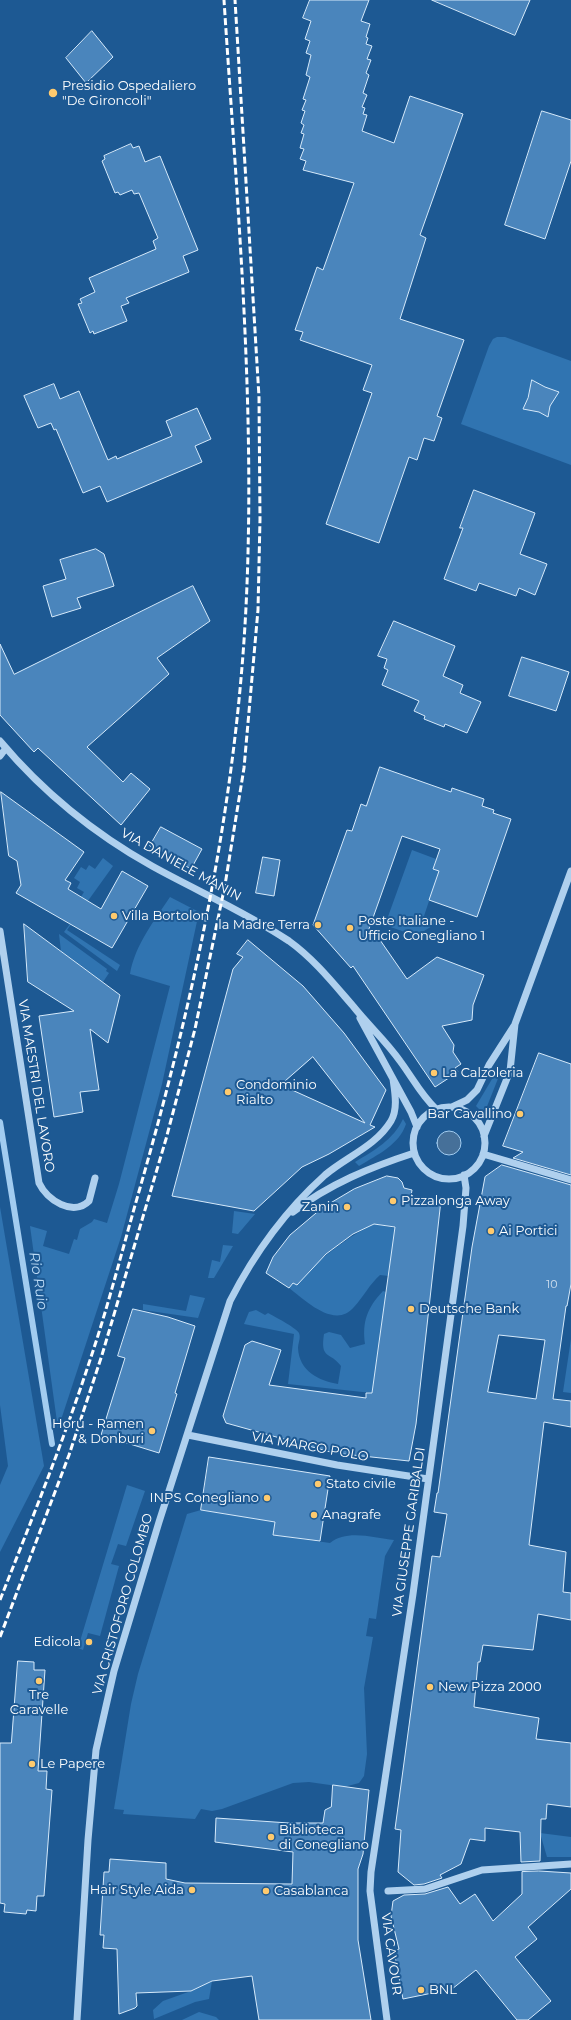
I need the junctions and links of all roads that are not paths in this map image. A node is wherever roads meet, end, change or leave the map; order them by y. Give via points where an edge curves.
1 (0, 742) edge
2 (6, 748) junction
3 (0, 756) edge
4 (571, 871) edge
5 (0, 931) edge
6 (352, 1006) junction
7 (515, 1024) junction
8 (393, 1080) junction
9 (452, 1107) junction
10 (436, 1109) junction
11 (416, 1127) junction
12 (484, 1136) junction
13 (414, 1153) junction
14 (483, 1154) junction
15 (464, 1175) junction
16 (94, 1178) dead end
17 (571, 1180) edge
18 (284, 1220) junction
19 (188, 1435) junction
20 (428, 1479) junction
21 (571, 1864) edge
22 (370, 1891) joint
23 (388, 1891) dead end
24 (77, 2020) edge
25 (387, 2020) edge

1 - 2 street, VIA DANIELE MANIN
2 - 3 street
2 - 6 street, VIA DANIELE MANIN via 60,800 117,845 245,914 290,942 335,984
4 - 7 street
5 - 16 street, VIA MAESTRI DEL LAVORO via 39,1183 42,1190 53,1200 79,1208 89,1201
6 - 8 street, VIA DANIELE MANIN
6 - 10 street, VIA DANIELE MANIN via 383,1039
7 - 9 street via 476,1090 467,1100
7 - 12 street via 510,1071
8 - 11 street, VIA DANIELE MANIN via 411,1112
8 - 18 street, VIA CRISTOFORO COLOMBO via 396,1105 388,1125 380,1135 327,1173 302,1196
9 - 10 street
9 - 12 street via 469,1113 481,1127
10 - 11 street via 421,1119
11 - 13 street
12 - 14 street
13 - 15 street via 426,1170 438,1177
13 - 18 street, VIA CRISTOFORO COLOMBO via 356,1174 312,1198
14 - 15 street via 476,1166
14 - 17 street
15 - 20 street, VIA GIUSEPPE GARIBALDI via 466,1188 463,1226
18 - 19 street, VIA CRISTOFORO COLOMBO via 253,1261 230,1301
19 - 20 street, VIA MARCO POLO via 337,1465
19 - 24 street, VIA CRISTOFORO COLOMBO via 114,1671 96,1750
20 - 22 street, VIA GIUSEPPE GARIBALDI
21 - 23 street via 482,1870 425,1889
22 - 25 street, VIA CAVOUR

